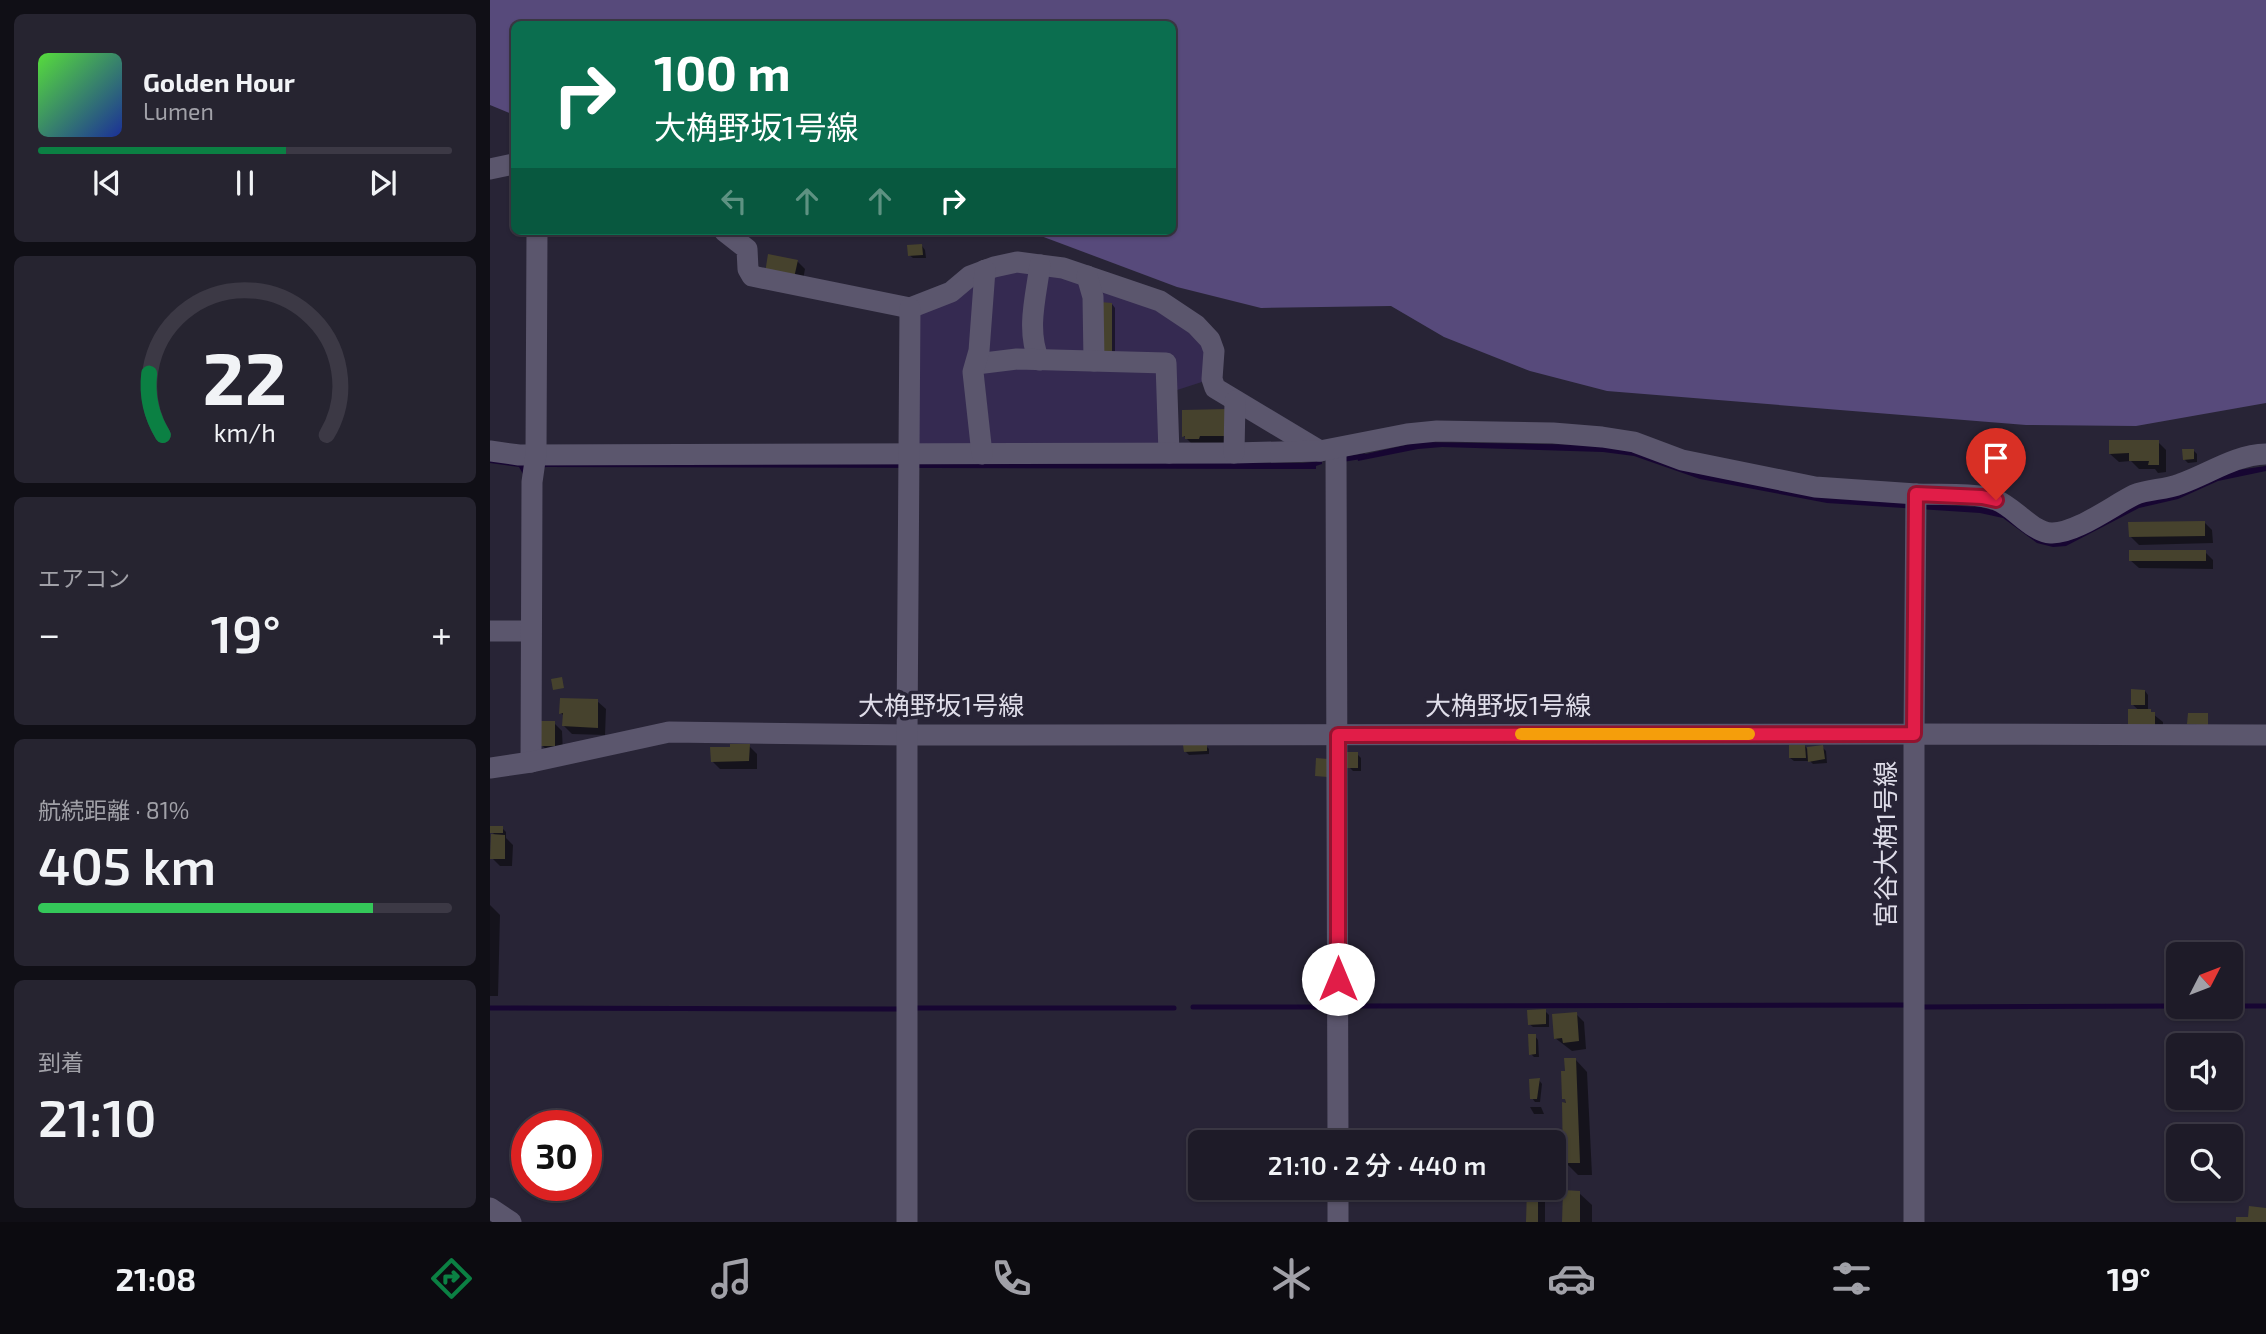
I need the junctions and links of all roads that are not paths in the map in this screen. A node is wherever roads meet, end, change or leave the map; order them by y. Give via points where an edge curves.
1 (511, 165) edge
2 (490, 169) edge
3 (537, 235) edge
4 (729, 235) edge
5 (1040, 265) junction
6 (985, 270) junction
7 (1087, 276) junction
8 (910, 308) junction
9 (1039, 360) junction
10 (1094, 361) junction
11 (976, 364) junction
12 (1235, 401) junction
13 (1328, 450) junction
14 (490, 451) edge
15 (1169, 453) junction
16 (1234, 453) junction
17 (536, 454) junction
18 (910, 454) junction
19 (982, 454) junction
20 (2266, 454) edge
21 (1916, 494) junction
22 (490, 631) edge
23 (531, 631) junction
24 (1914, 734) junction
25 (907, 735) junction
26 (1338, 735) junction
27 (2266, 735) edge
28 (531, 762) junction
29 (490, 768) edge
30 (1338, 1130) edge
31 (1338, 1200) edge
32 (490, 1208) edge
33 (511, 1222) edge
34 (907, 1222) edge
35 (1338, 1222) edge
36 (1914, 1222) edge

1 - 2 street
3 - 17 street
4 - 8 street via 747,249 752,276
5 - 6 street via 1017,262
5 - 7 street
5 - 9 street via 1032,329
6 - 8 street via 951,292
6 - 11 street
7 - 10 street via 1093,297
7 - 12 street via 1160,301 1196,325 1214,351 1215,388
8 - 18 street
9 - 10 street
9 - 11 street
10 - 15 street via 1166,363
11 - 19 street via 973,372
12 - 13 street
12 - 16 street
13 - 16 street
13 - 21 street via 1437,431 1602,437 1634,442 1682,460 1802,485
13 - 26 street
14 - 17 street
15 - 16 street
15 - 19 street
17 - 18 street
17 - 23 street
18 - 19 street
18 - 25 street
20 - 21 street via 2136,494 2071,529 2051,533 1996,500
21 - 24 street
22 - 23 street
23 - 28 street
24 - 26 street, 大桷野坂1号線
24 - 27 street, 宮谷大桷1号線
24 - 36 street, 宮谷大桷1号線
25 - 26 street, 大桷野坂1号線
25 - 28 street, 大桷野坂1号線 via 668,732
25 - 34 street
26 - 30 street
28 - 29 street, 大桷野坂1号線
31 - 35 street
32 - 33 street

